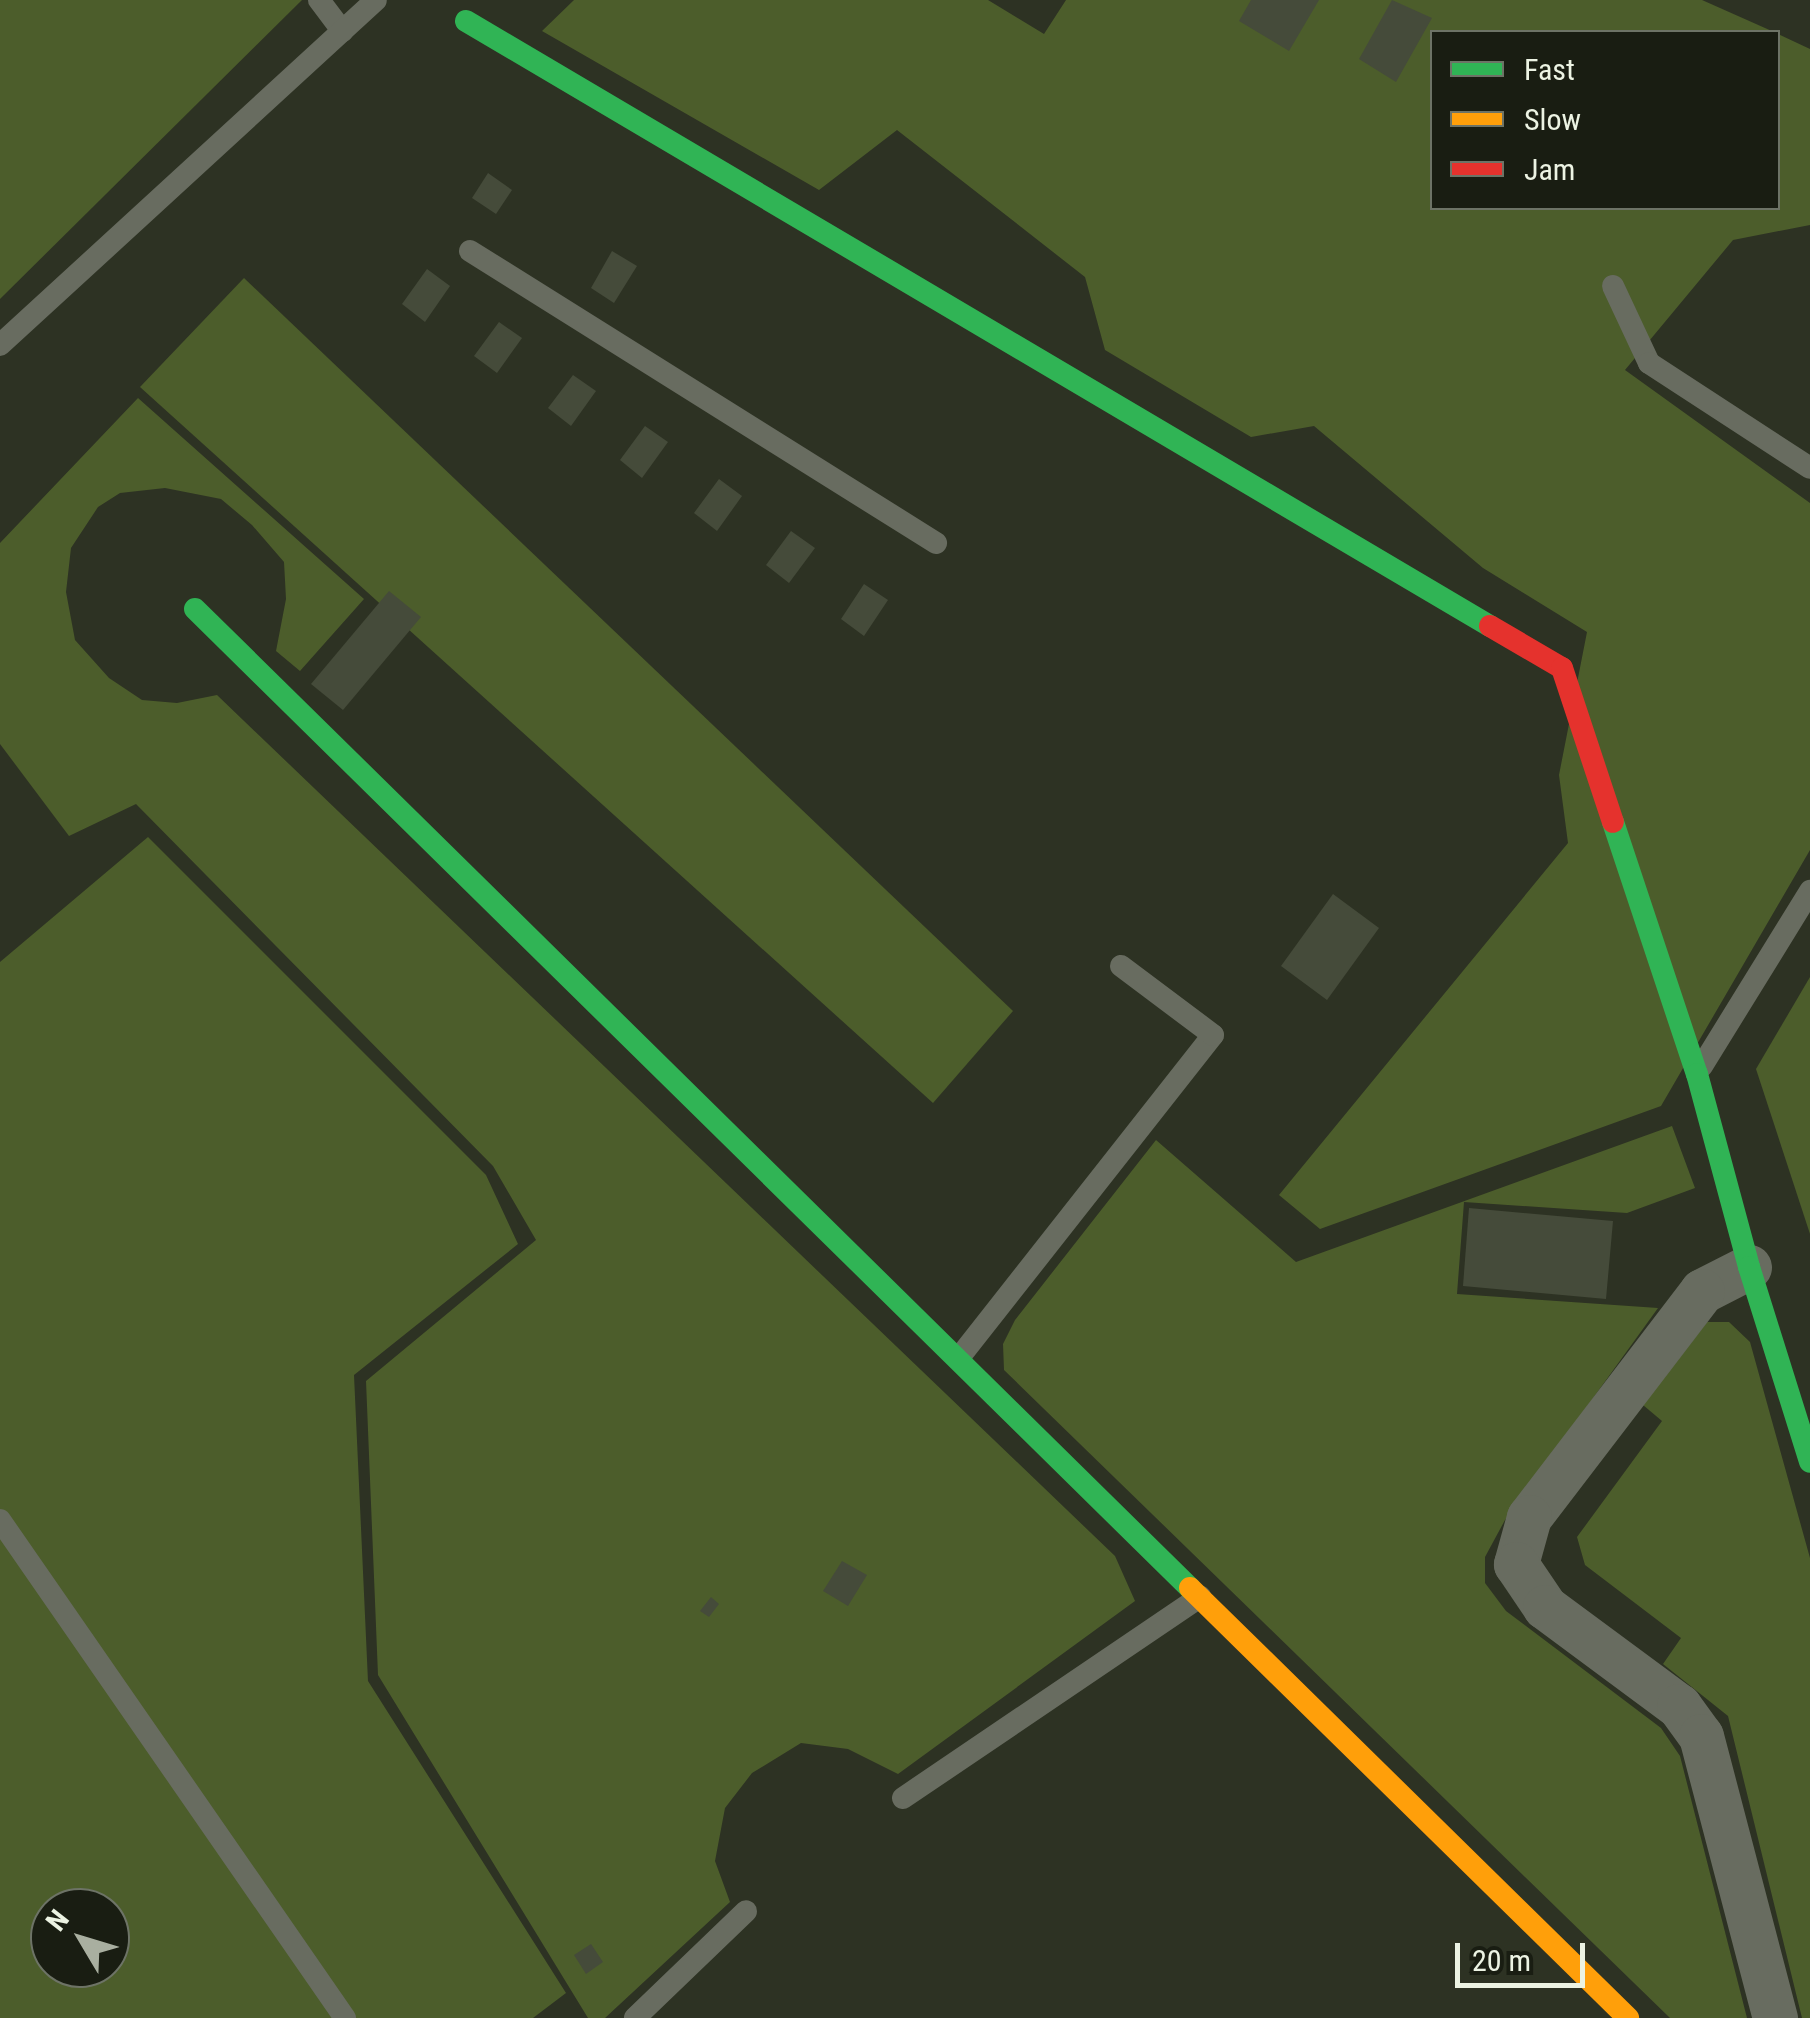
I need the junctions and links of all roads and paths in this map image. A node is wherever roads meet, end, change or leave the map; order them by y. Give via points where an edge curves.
1 (319, 0) edge
2 (376, 0) edge
3 (466, 20) dead end
4 (342, 31) junction
5 (470, 251) dead end
6 (1613, 286) dead end
7 (0, 345) edge
8 (1810, 468) edge
9 (936, 544) dead end
10 (195, 609) dead end
11 (1810, 891) edge
12 (1121, 966) dead end
13 (1697, 1074) junction
14 (1750, 1267) junction
15 (958, 1358) junction
16 (1810, 1462) edge
17 (0, 1520) edge
18 (1200, 1597) junction
19 (902, 1798) dead end
20 (746, 1911) dead end
21 (346, 2018) edge
22 (635, 2018) edge
23 (1628, 2018) edge
24 (1776, 2018) edge

1 - 4 lane
2 - 4 lane
3 - 13 street via 1562,668
4 - 7 lane
5 - 9 lane
6 - 8 lane via 1649,363
10 - 15 street
11 - 13 lane
12 - 15 lane via 1213,1035
13 - 14 street
14 - 16 street via 1789,1362
14 - 24 street via 1702,1291 1529,1517 1516,1564 1545,1607 1680,1706 1701,1736
15 - 18 street
17 - 21 lane
18 - 19 lane
18 - 23 street
20 - 22 lane

